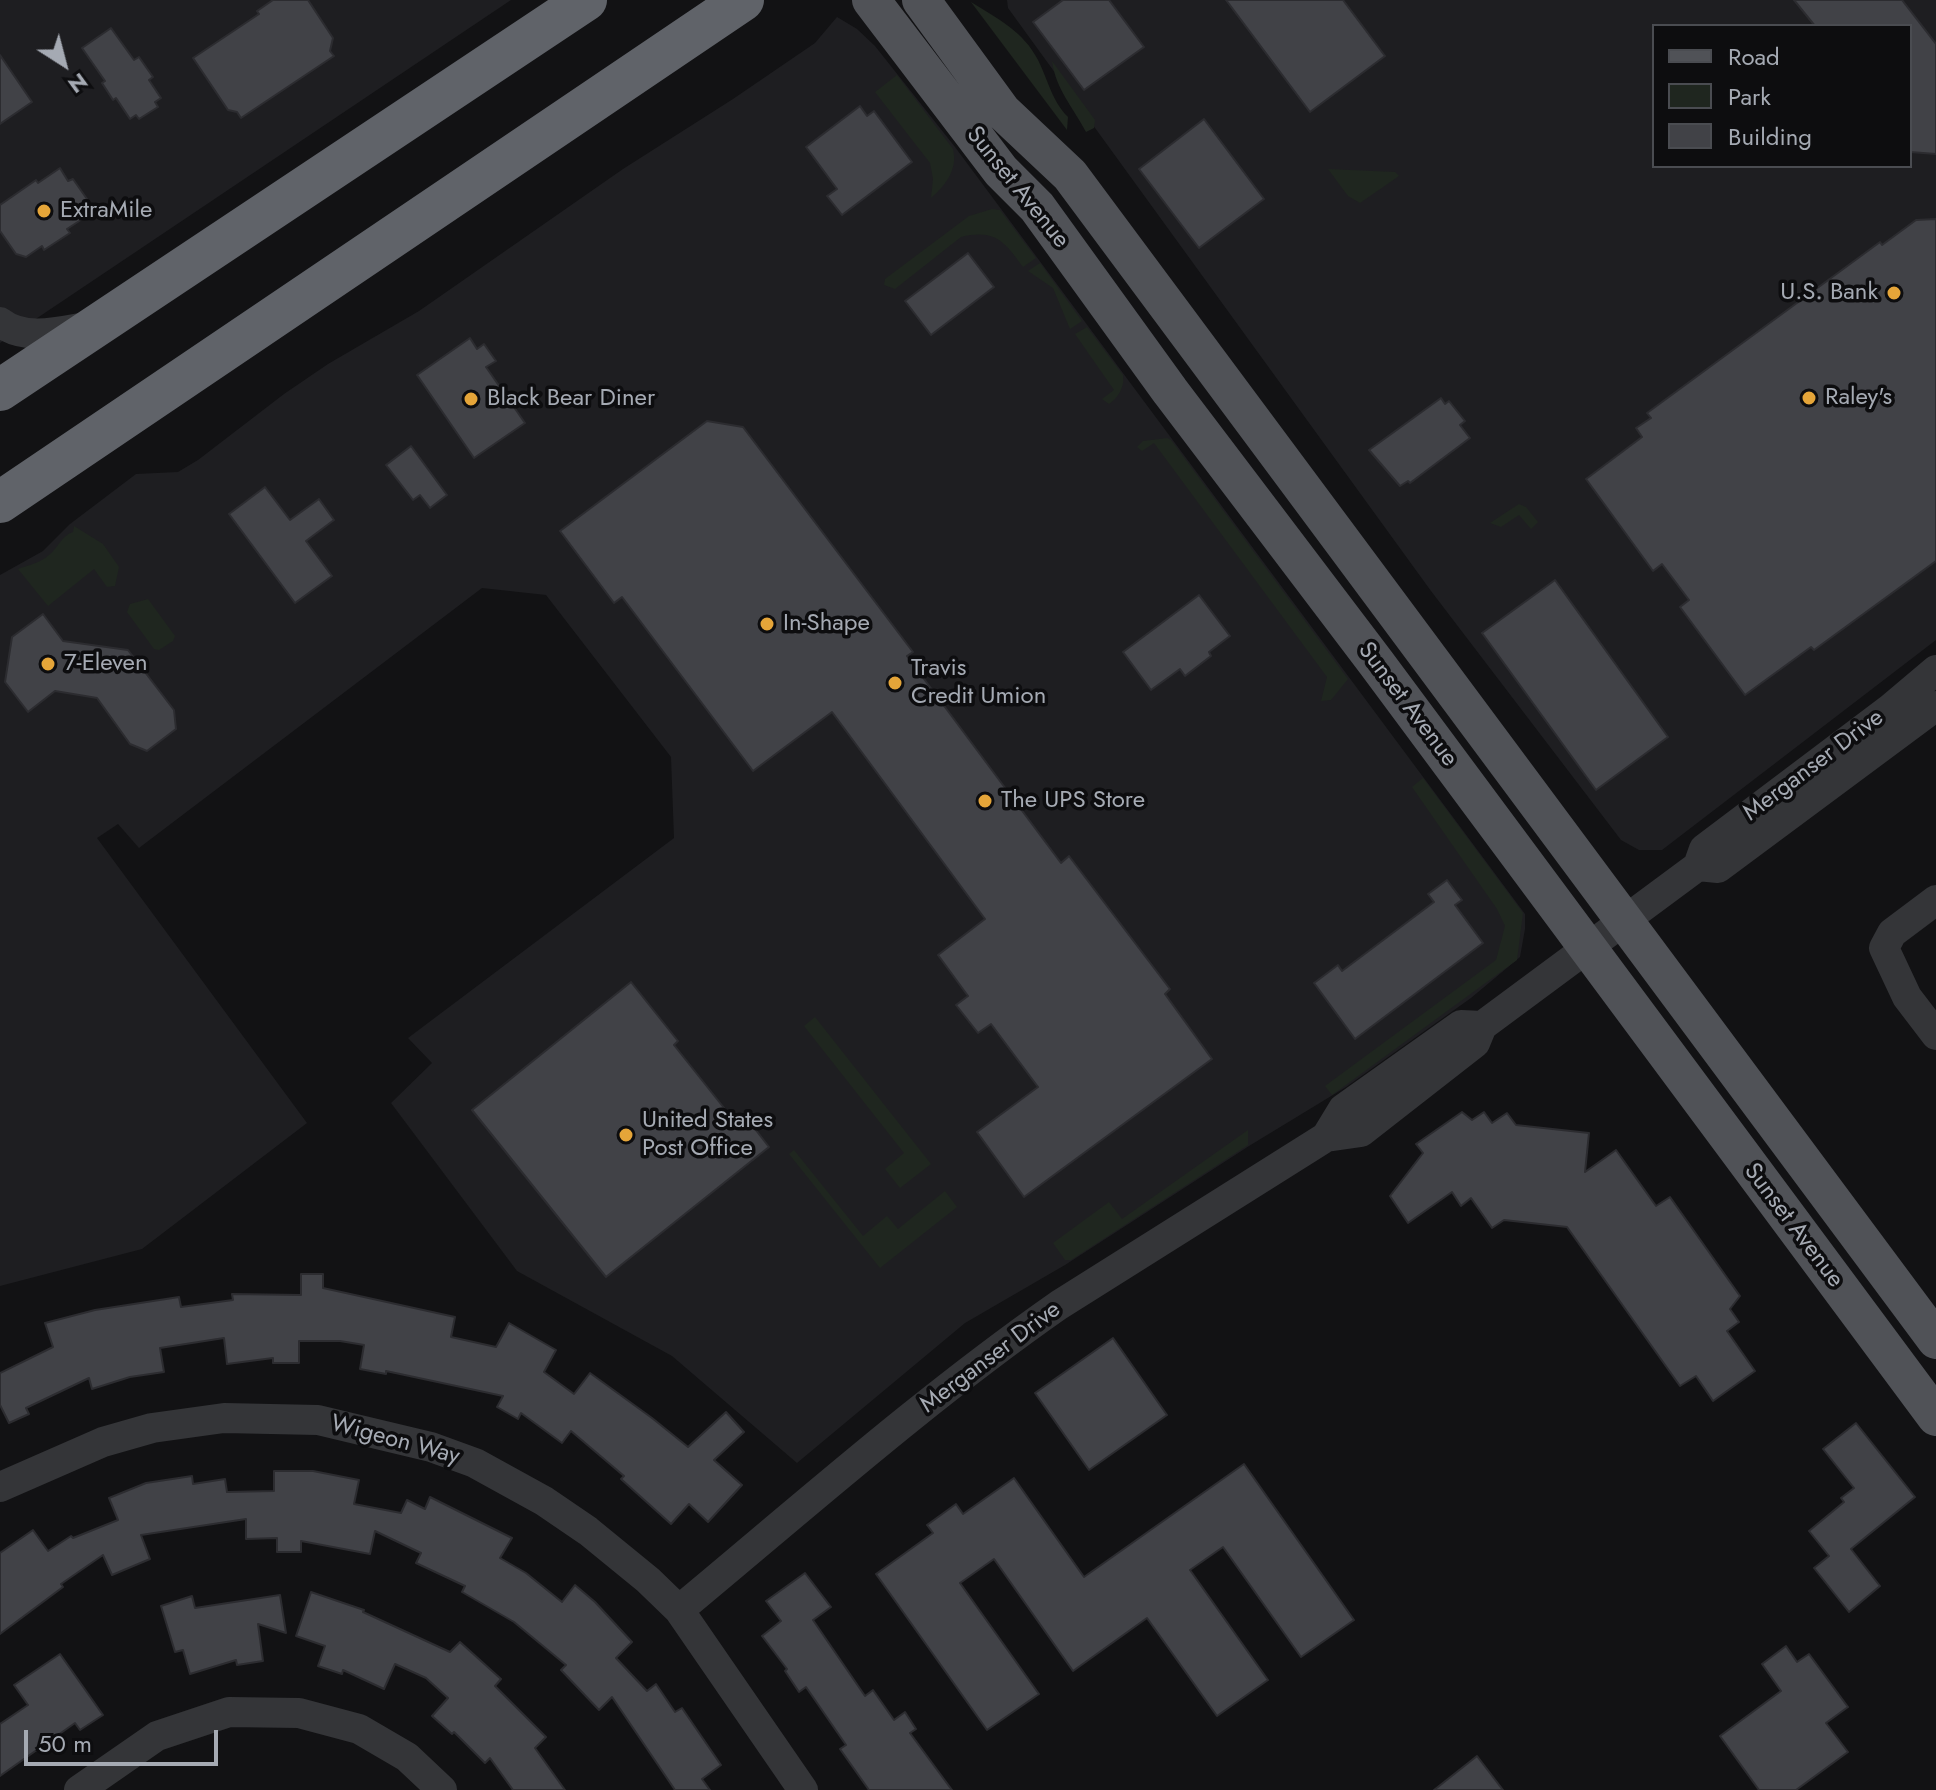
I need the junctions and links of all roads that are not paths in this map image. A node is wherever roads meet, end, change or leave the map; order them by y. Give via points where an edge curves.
1 (586, 0) edge
2 (743, 0) edge
3 (871, 0) edge
4 (921, 0) edge
5 (0, 322) edge
6 (92, 326) junction
7 (0, 390) edge
8 (0, 502) edge
9 (1936, 670) edge
10 (1936, 706) edge
11 (1698, 866) junction
12 (1936, 900) edge
13 (1625, 919) junction
14 (1587, 948) junction
15 (1936, 1035) edge
16 (1936, 1340) edge
17 (1936, 1417) edge
18 (0, 1487) edge
19 (679, 1610) junction
20 (84, 1789) edge
21 (442, 1790) edge
22 (803, 1790) edge

1 - 6 highway
2 - 8 highway
3 - 14 main road, Sunset Avenue via 1001,171 1037,207
4 - 13 main road, Sunset Avenue via 1002,111 1070,175
5 - 6 street via 40,334
6 - 7 highway
9 - 11 street, Merganser Drive via 1704,849
10 - 11 street, Merganser Drive via 1718,868
11 - 13 street, Merganser Drive
12 - 15 street via 1892,933 1884,948 1907,997
13 - 14 street, Merganser Drive
13 - 16 main road, Sunset Avenue
14 - 17 main road, Sunset Avenue
14 - 19 street, Merganser Drive via 1482,1026 1461,1025 1343,1109 1326,1137 1019,1332
18 - 19 street, Wigeon Way via 103,1442 152,1428 224,1418 318,1420 475,1463 588,1531
19 - 22 street, Wigeon Way
20 - 21 street via 157,1736 229,1712 299,1713 359,1729 407,1757

